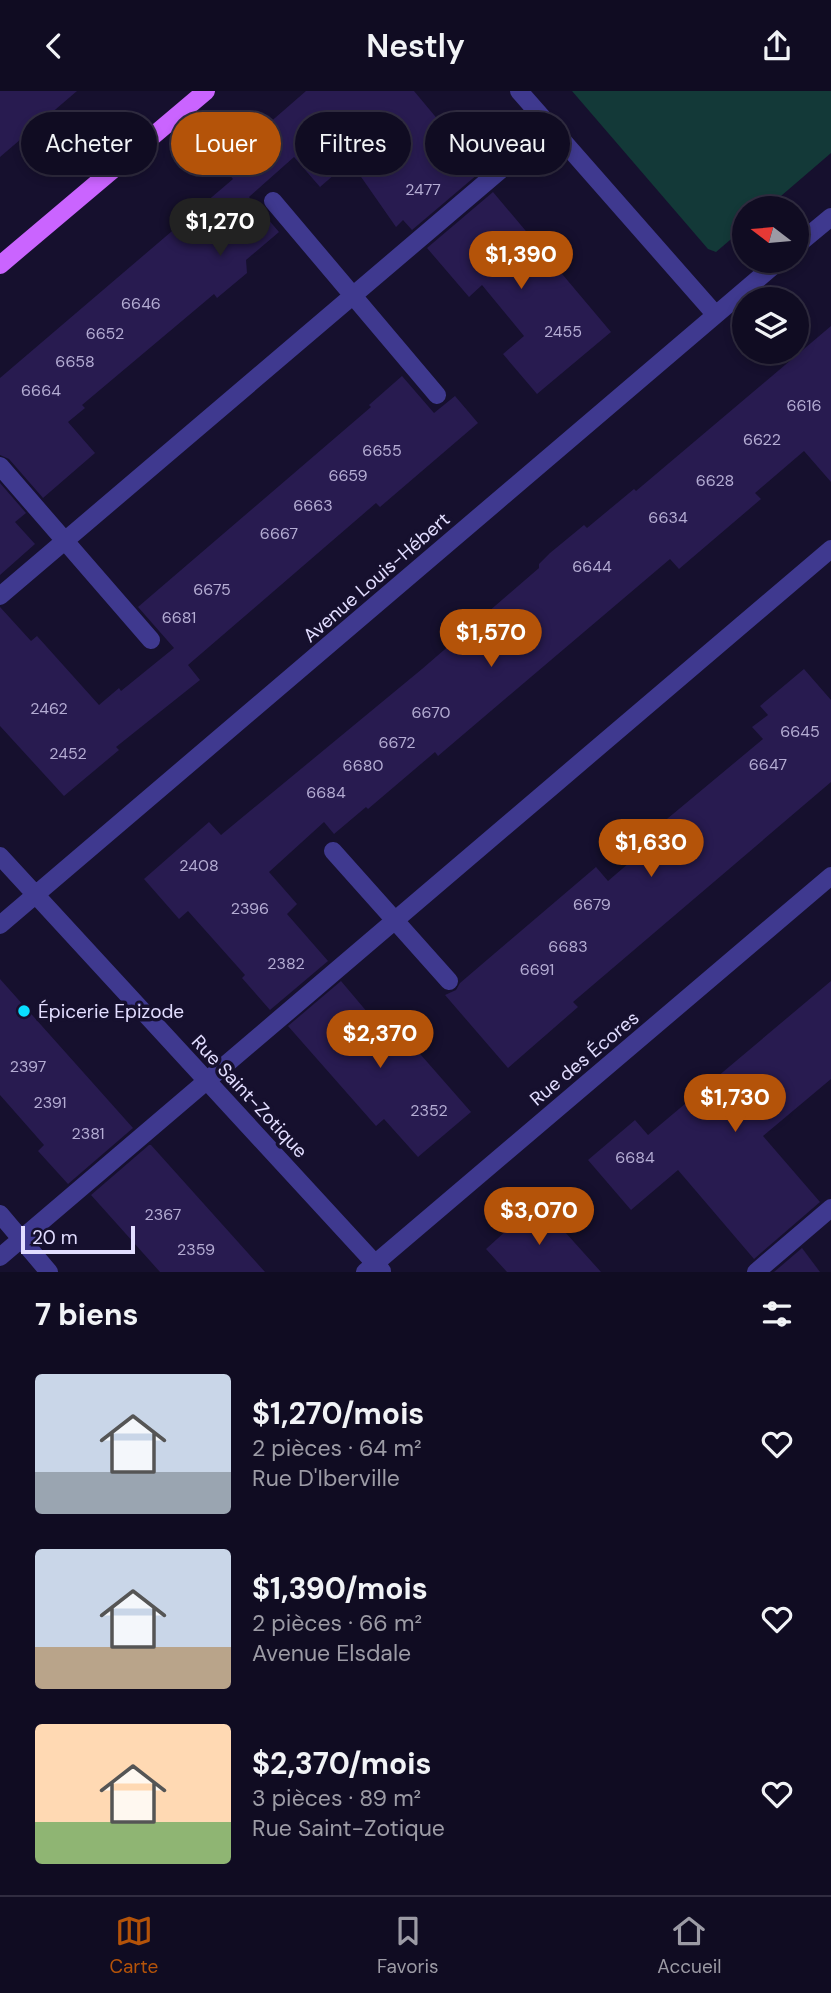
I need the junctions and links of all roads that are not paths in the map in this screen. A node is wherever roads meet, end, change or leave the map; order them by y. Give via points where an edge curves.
1 (206, 91) edge
2 (519, 91) edge
3 (538, 112) edge
4 (570, 149) edge
5 (495, 175) edge
6 (272, 201) dead end
7 (831, 217) edge
8 (809, 235) edge
9 (0, 265) edge
10 (765, 273) edge
11 (353, 296) junction
12 (715, 314) junction
13 (437, 395) dead end
14 (0, 465) edge
15 (65, 541) junction
16 (831, 549) edge
17 (0, 596) edge
18 (150, 640) dead end
19 (333, 851) dead end
20 (0, 856) edge
21 (831, 876) edge
22 (35, 895) junction
23 (396, 920) junction
24 (0, 925) edge
25 (449, 981) dead end
26 (205, 1079) junction
27 (831, 1208) edge
28 (0, 1214) edge
29 (21, 1239) junction
30 (0, 1257) edge
31 (374, 1269) edge
32 (49, 1272) edge
33 (756, 1272) edge

1 - 9 main road
2 - 3 street
4 - 12 street
5 - 11 street
6 - 11 street
7 - 8 street
10 - 12 street, Avenue Louis-Hébert
11 - 13 street
11 - 15 street
12 - 22 street, Avenue Louis-Hébert
14 - 15 street
15 - 17 street
15 - 18 street
16 - 23 street
19 - 23 street
20 - 22 street, Rue Saint-Zotique
21 - 31 street, Rue des Écores
22 - 24 street, Avenue Louis-Hébert
22 - 26 street, Rue Saint-Zotique
23 - 25 street
23 - 26 street
26 - 29 street
26 - 31 street, Rue Saint-Zotique
27 - 33 street
28 - 29 street
29 - 30 street
29 - 32 street

